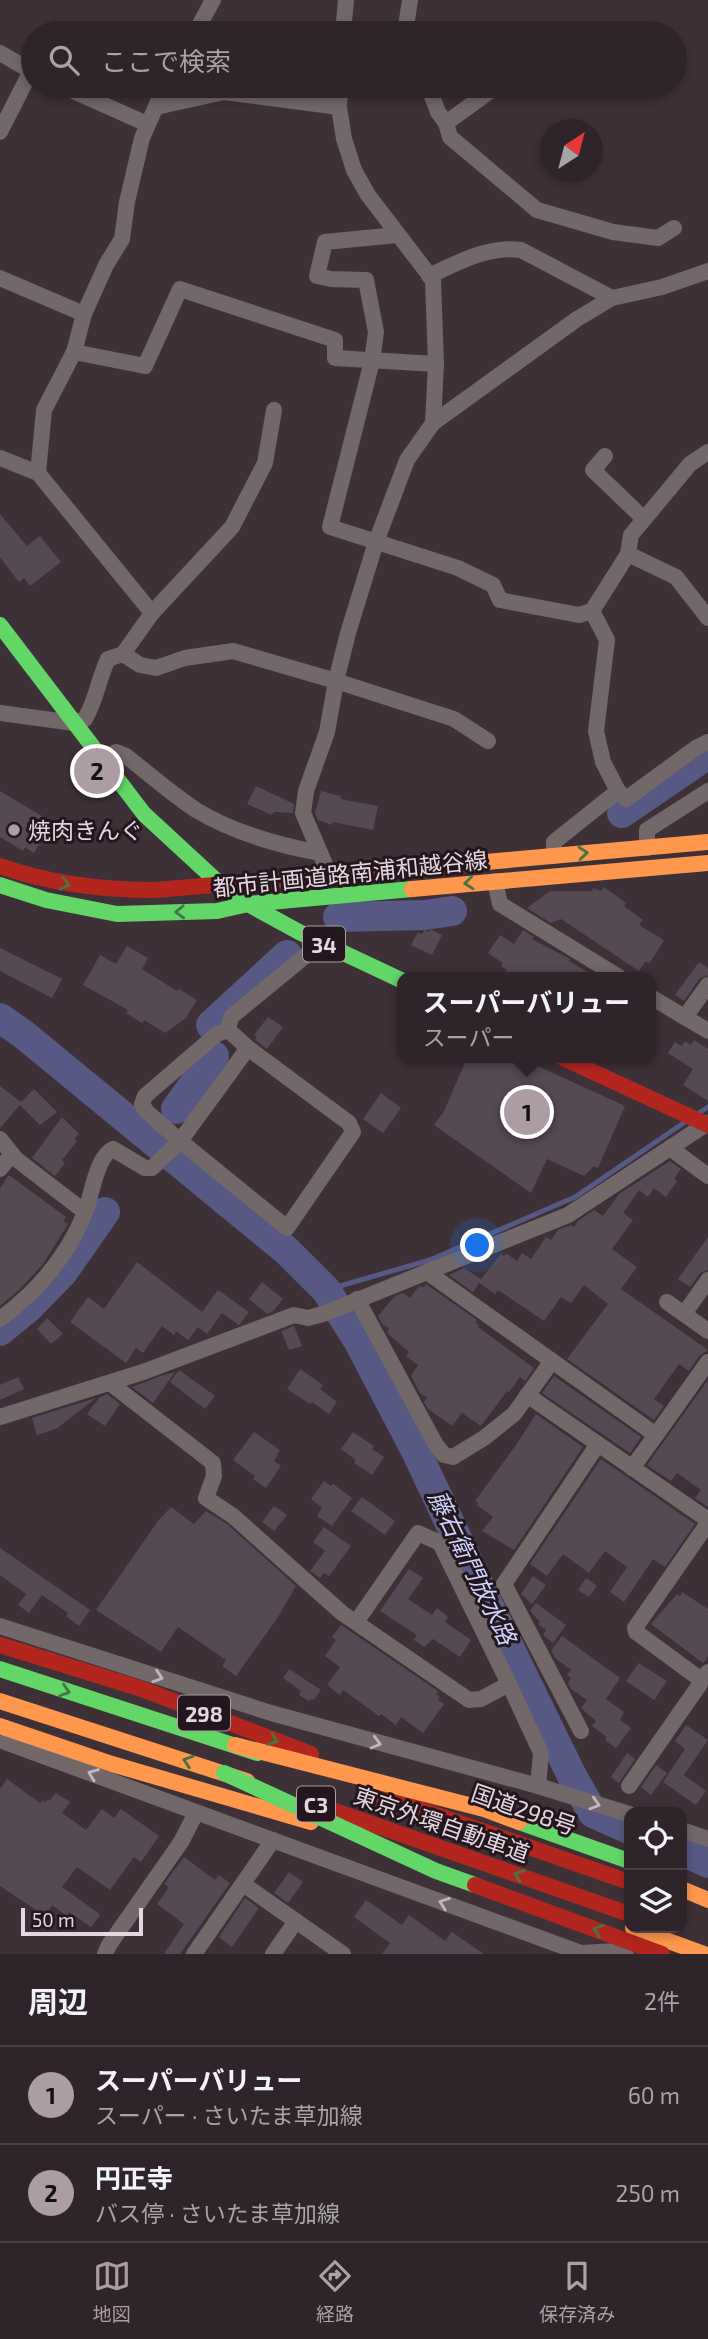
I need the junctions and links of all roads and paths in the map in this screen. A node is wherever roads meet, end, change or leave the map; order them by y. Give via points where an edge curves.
1 (213, 0) edge
2 (346, 0) edge
3 (410, 0) edge
4 (202, 21) edge
5 (344, 21) edge
6 (407, 21) edge
7 (0, 53) edge
8 (21, 65) edge
9 (21, 93) edge
10 (89, 98) edge
11 (160, 98) edge
12 (197, 98) edge
13 (270, 98) edge
14 (339, 98) edge
15 (433, 98) edge
16 (480, 98) edge
17 (156, 107) junction
18 (339, 107) junction
19 (446, 123) junction
20 (147, 124) junction
21 (0, 132) edge
22 (674, 228) dead end
23 (397, 234) junction
24 (708, 271) edge
25 (429, 276) junction
26 (0, 278) edge
27 (612, 298) junction
28 (84, 314) junction
29 (74, 352) junction
30 (372, 361) junction
31 (436, 364) junction
32 (274, 410) dead end
33 (433, 423) junction
34 (708, 452) edge
35 (605, 456) dead end
36 (0, 458) edge
37 (38, 473) junction
38 (644, 519) junction
39 (376, 542) junction
40 (628, 554) junction
41 (592, 611) junction
42 (152, 613) junction
43 (708, 618) edge
44 (0, 625) edge
45 (123, 654) junction
46 (336, 681) junction
47 (0, 713) edge
48 (74, 723) junction
49 (488, 741) dead end
50 (708, 742) edge
51 (100, 759) junction
52 (618, 791) junction
53 (708, 791) edge
54 (708, 842) edge
55 (647, 848) junction
56 (320, 853) junction
57 (554, 856) junction
58 (708, 863) edge
59 (0, 866) edge
60 (330, 876) junction
61 (495, 881) junction
62 (0, 885) edge
63 (222, 886) junction
64 (247, 904) junction
65 (321, 943) junction
66 (612, 972) edge
67 (397, 978) edge
68 (708, 985) edge
69 (656, 1000) edge
70 (685, 1017) junction
71 (228, 1030) junction
72 (708, 1031) edge
73 (248, 1048) junction
74 (574, 1063) edge
75 (705, 1124) edge
76 (0, 1139) edge
77 (178, 1143) junction
78 (670, 1148) junction
79 (12, 1154) junction
80 (0, 1170) edge
81 (708, 1176) edge
82 (85, 1212) junction
83 (427, 1272) junction
84 (708, 1280) edge
85 (356, 1299) junction
86 (667, 1302) dead end
87 (684, 1314) junction
88 (0, 1319) edge
89 (708, 1331) edge
90 (552, 1361) junction
91 (708, 1362) edge
92 (110, 1383) junction
93 (527, 1395) junction
94 (0, 1417) edge
95 (656, 1435) junction
96 (598, 1444) junction
97 (632, 1468) junction
98 (708, 1521) edge
99 (361, 1615) dead end
100 (0, 1626) edge
101 (0, 1645) edge
102 (0, 1670) edge
103 (704, 1675) edge
104 (509, 1684) junction
105 (0, 1701) edge
106 (0, 1727) edge
107 (581, 1731) dead end
108 (0, 1740) edge
109 (235, 1745) junction
110 (224, 1773) junction
111 (538, 1786) junction
112 (629, 1786) dead end
113 (624, 1812) edge
114 (196, 1813) junction
115 (687, 1832) edge
116 (708, 1839) edge
117 (273, 1840) junction
118 (624, 1859) edge
119 (624, 1868) edge
120 (624, 1880) edge
121 (687, 1882) edge
122 (243, 1884) junction
123 (708, 1890) edge
124 (687, 1891) edge
125 (708, 1900) edge
126 (687, 1904) edge
127 (624, 1912) edge
128 (708, 1912) edge
129 (296, 1921) junction
130 (624, 1925) edge
131 (648, 1933) edge
132 (672, 1933) edge
133 (697, 1950) edge
134 (105, 1954) edge
135 (194, 1954) edge
136 (273, 1954) edge
137 (343, 1954) edge
138 (625, 1954) edge
139 (662, 1954) edge

1 - 4 street
2 - 5 street
3 - 6 street
7 - 8 street
9 - 21 street
10 - 20 street
11 - 17 street
12 - 17 street
13 - 18 street
14 - 18 street
15 - 19 street
16 - 19 street
17 - 20 street
18 - 23 street via 354,170
19 - 22 street via 450,137 537,210 647,237 658,238
20 - 28 street via 122,239
23 - 25 street
23 - 30 street via 325,242 317,276 366,280 376,332
24 - 27 street
25 - 27 street via 468,257 510,248
25 - 31 street via 436,316
26 - 28 street
27 - 33 street
28 - 29 street
29 - 30 street via 145,366 180,289 335,340 335,358
29 - 37 street via 44,410
30 - 31 street
30 - 39 street via 330,527
31 - 33 street
32 - 42 street via 265,463 232,527
33 - 39 street via 407,460
34 - 38 street via 690,464
35 - 38 street via 593,471
36 - 37 street
37 - 42 street
38 - 40 street via 631,535
39 - 41 street via 458,568 493,585 500,600 579,615
39 - 46 street
40 - 41 street
40 - 43 street via 676,577
41 - 52 street via 607,640 596,732 603,762
42 - 45 street
44 - 48 main road, 34
45 - 46 street via 156,668 185,658 233,651
45 - 48 street via 108,659 99,677 95,703 85,719
46 - 49 street via 454,719
46 - 56 street via 327,732 303,813
47 - 48 street
48 - 51 main road, 34
50 - 52 street via 626,799
51 - 56 street via 116,752 126,756 196,810 281,846
51 - 63 main road, 34 via 144,814
52 - 57 street via 554,842
53 - 55 street via 647,830
54 - 55 main road, 都市計画道路南浦和越谷線
57 -> 55 main road, 都市計画道路南浦和越谷線
56 - 60 street
57 - 60 main road, 都市計画道路南浦和越谷線
58 - 61 main road, 都市計画道路南浦和越谷線
59 -> 63 main road, 都市計画道路南浦和越谷線 via 81,888 125,891
60 - 63 main road, 都市計画道路南浦和越谷線
61 -> 64 main road, 都市計画道路南浦和越谷線
61 - 66 street via 500,904
64 -> 62 main road, 都市計画道路南浦和越谷線 via 217,911 117,914
63 - 64 main road, 34
64 - 65 main road, 34
65 - 67 main road, 34
65 - 71 street via 231,1017
68 - 70 street
69 - 70 street
70 - 72 street
71 - 73 street
71 - 77 street via 217,1034 145,1096 142,1104 146,1111
73 - 77 street
73 - 77 street via 349,1123 353,1132 287,1228
74 - 75 main road
75 - 78 street
76 - 79 street
77 - 82 street via 152,1168 113,1149 106,1152
78 - 81 street
78 - 83 street via 568,1215
79 - 80 street
79 - 82 street
82 - 88 street via 72,1244 56,1265
83 - 85 street
83 - 90 street
84 - 87 street
85 - 92 street via 308,1318 294,1315
85 - 93 street via 444,1455 453,1457 484,1438 514,1414
86 - 87 street
87 - 89 street
90 - 93 street
90 - 95 street
91 - 95 street
92 - 94 street
92 - 104 street via 213,1463 214,1476 206,1498 233,1516 342,1613 469,1700 481,1699
93 - 96 street
95 - 97 street
96 - 97 street
96 - 107 street via 504,1584
97 - 98 street
98 - 103 street via 635,1628
99 - 104 street via 418,1533 440,1543
100 -> 111 street via 271,1713
101 -> 119 main road, 国道298号 / 298 via 142,1689 404,1791
102 -> 109 main road, 東京外環自動車道 / C3
103 - 112 street
104 - 111 street via 541,1753
110 -> 105 main road, 東京外環自動車道 / C3
106 - 130 main road via 383,1844
114 -> 108 street
109 - 118 main road, bridge via 484,1809
109 - 120 main road, 東京外環自動車道 / C3, bridge
127 -> 110 main road, 東京外環自動車道 / C3, bridge
139 -> 110 main road, bridge via 436,1871
111 -> 113 street
114 - 117 street
114 - 134 street
115 - 116 street
117 - 122 street
138 -> 117 street via 581,1954
121 - 123 main road
122 - 129 street
122 - 135 street
124 - 125 main road
126 - 128 main road
129 - 136 street
129 - 137 street
131 - 133 main road
132 - 133 main road

